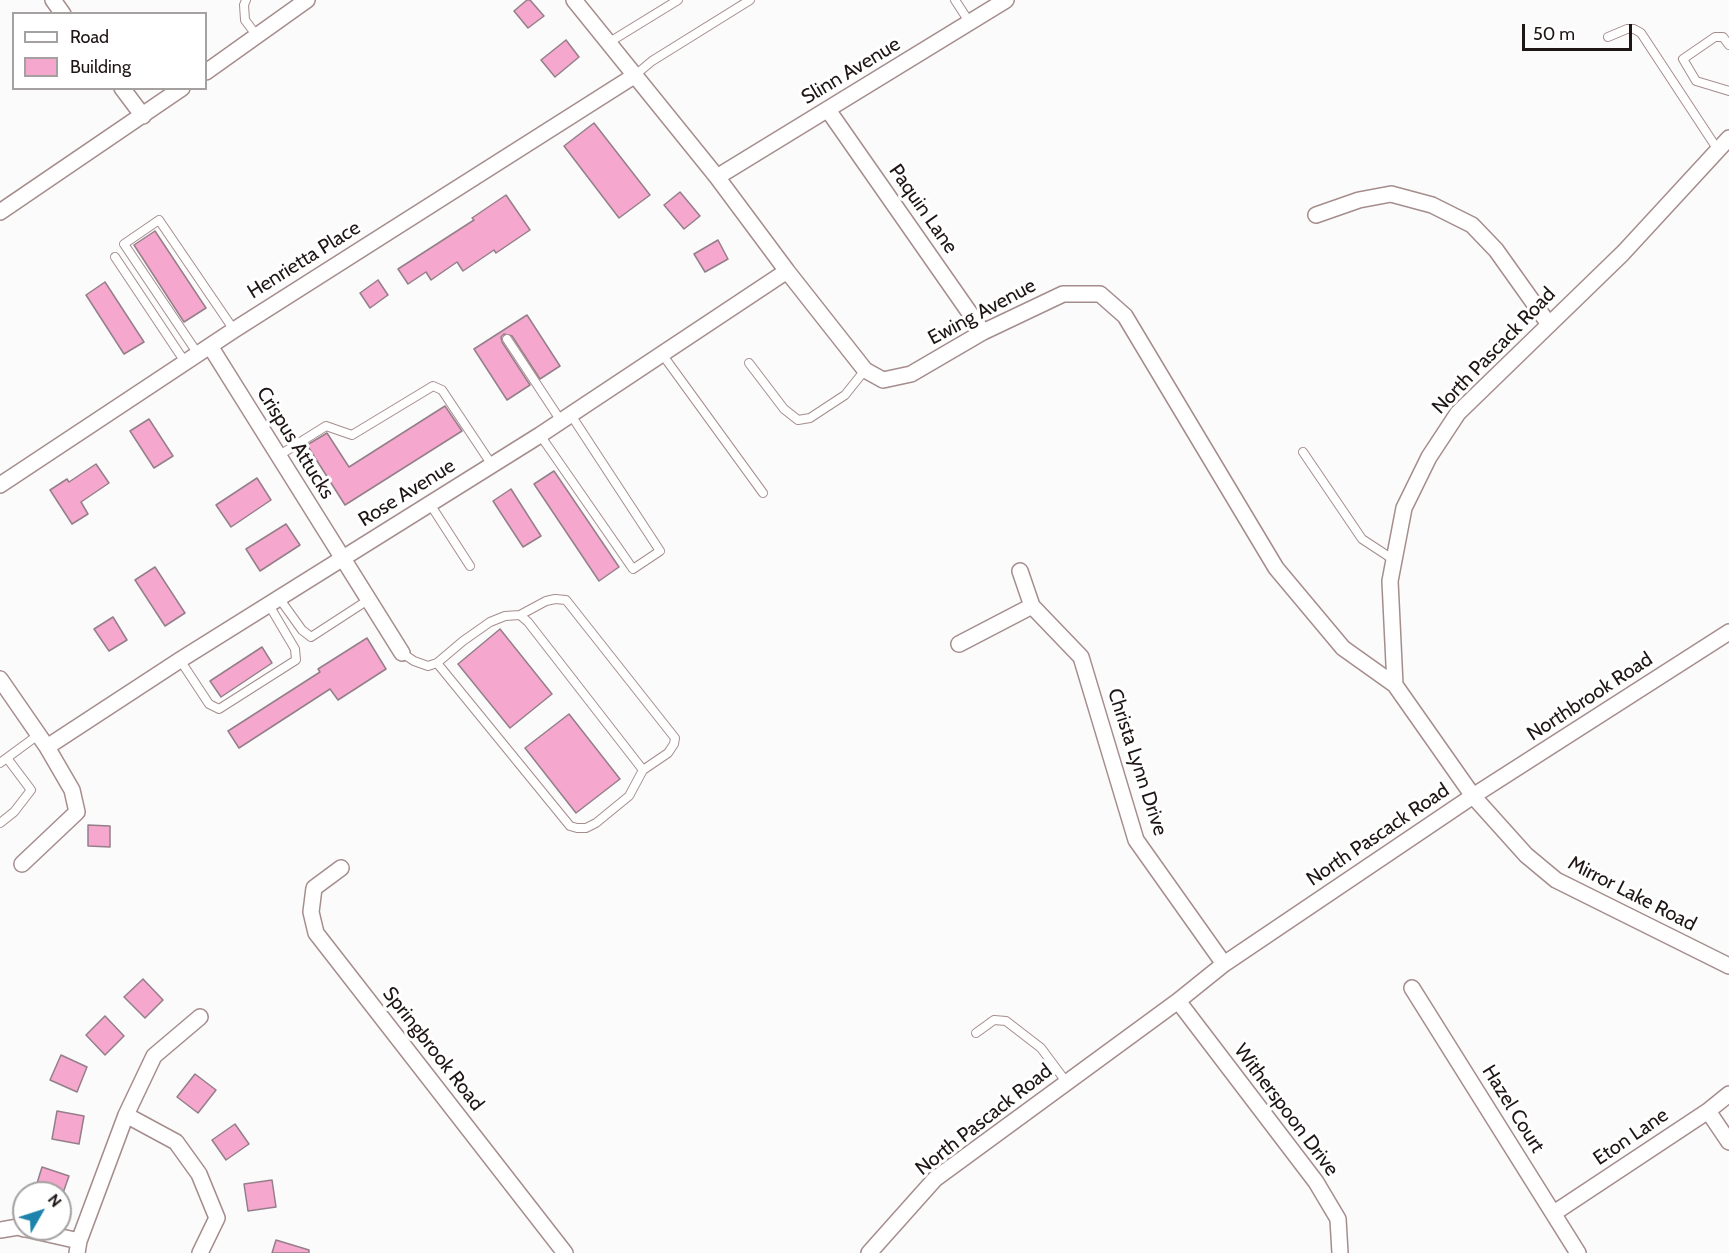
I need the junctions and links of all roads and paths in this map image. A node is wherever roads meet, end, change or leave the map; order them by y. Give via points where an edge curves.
1 (246, 0) edge
2 (307, 0) edge
3 (574, 0) edge
4 (678, 0) edge
5 (750, 0) edge
6 (955, 0) edge
7 (1004, 1) edge
8 (970, 23) junction
9 (256, 36) junction
10 (1608, 37) dead end
11 (608, 43) junction
12 (1729, 45) edge
13 (207, 71) edge
14 (634, 76) junction
15 (124, 90) edge
16 (179, 90) edge
17 (1729, 91) edge
18 (828, 110) junction
19 (143, 116) junction
20 (1729, 138) edge
21 (1718, 150) junction
22 (717, 177) junction
23 (0, 212) edge
24 (1316, 215) dead end
25 (116, 257) dead end
26 (787, 271) junction
27 (1548, 323) junction
28 (234, 330) junction
29 (982, 332) junction
30 (507, 339) dead end
31 (198, 354) junction
32 (662, 354) junction
33 (749, 363) dead end
34 (865, 370) junction
35 (566, 418) junction
36 (540, 435) junction
37 (1304, 452) dead end
38 (278, 456) junction
39 (492, 465) junction
40 (0, 485) edge
41 (763, 493) dead end
42 (430, 504) junction
43 (342, 559) junction
44 (1394, 560) junction
45 (470, 566) dead end
46 (1020, 571) dead end
47 (369, 600) junction
48 (274, 602) junction
49 (1032, 606) junction
50 (520, 615) junction
51 (1729, 633) edge
52 (959, 644) dead end
53 (402, 653) joint
54 (180, 660) junction
55 (437, 663) junction
56 (0, 680) edge
57 (1395, 685) junction
58 (42, 741) junction
59 (3, 761) edge
60 (643, 770) junction
61 (1473, 796) junction
62 (0, 823) edge
63 (21, 864) dead end
64 (340, 868) dead end
65 (1224, 964) junction
66 (1729, 966) edge
67 (1412, 988) dead end
68 (1178, 1001) junction
69 (200, 1017) dead end
70 (976, 1033) dead end
71 (1066, 1083) junction
72 (1729, 1094) edge
73 (1708, 1111) junction
74 (126, 1115) junction
75 (1729, 1142) edge
76 (1554, 1213) junction
77 (60, 1241) edge
78 (78, 1247) edge
79 (200, 1253) edge
80 (566, 1253) edge
81 (869, 1253) edge
82 (1340, 1253) edge
83 (1578, 1253) edge

1 - 9 lane via 245,20
2 - 9 street
3 - 11 street
4 - 11 lane
5 - 14 lane
6 - 8 lane
7 - 8 street, Slinn Avenue
8 - 18 street, Slinn Avenue
9 - 13 street
10 - 21 lane via 1627,29 1641,33
11 - 14 street
12 - 17 lane via 1724,37 1715,37 1683,59 1696,81
14 - 22 street
14 - 28 street, Henrietta Place
15 - 19 street
16 - 19 street
18 - 22 street, Slinn Avenue
18 - 29 street, Paquin Lane
19 - 23 street
20 - 21 street, North Pascack Road
21 - 27 street, North Pascack Road via 1623,253
22 - 26 street
24 - 27 street via 1359,200 1391,195 1432,205 1472,225 1496,250
25 - 31 lane
26 - 32 street, Rose Avenue
26 - 34 street
27 - 44 street, North Pascack Road via 1458,413 1429,456 1404,508
28 - 31 street, Henrietta Place
28 - 31 lane via 159,220 124,244
29 - 34 street, Ewing Avenue via 911,374 884,380
29 - 57 street, Ewing Avenue via 1063,294 1100,294 1125,316 1276,568 1343,648
30 - 35 lane
31 - 38 street, Crispus Attucks
31 - 40 street, Henrietta Place
32 - 35 street, Rose Avenue
32 - 41 lane
33 - 34 lane via 784,409 798,420 810,418 845,394
35 - 36 street, Rose Avenue
35 - 36 lane via 660,552 633,569
36 - 39 street, Rose Avenue
37 - 44 lane via 1362,539
38 - 39 lane via 326,426 352,435 433,386 442,390
38 - 43 street, Crispus Attucks
39 - 42 street, Rose Avenue
42 - 43 street, Rose Avenue
42 - 45 lane
43 - 47 street, Crispus Attucks
43 - 48 street, Rose Avenue
44 - 57 street, North Pascack Road via 1390,581
46 - 49 street, Christa Lynn Drive
47 - 48 lane via 311,637
47 - 53 street, Crispus Attucks
48 - 54 street, Rose Avenue
48 - 54 lane via 296,660 219,709 209,704
49 - 52 street
49 - 65 street, Christa Lynn Drive via 1081,657 1136,840
50 - 55 lane via 490,622
50 - 60 lane
50 - 60 lane via 546,601 566,600 675,738 668,753
51 - 61 street, Northbrook Road
53 - 55 lane via 428,666
54 - 58 street, Rose Avenue
55 - 60 lane via 570,826 586,828 596,823 629,796
56 - 58 street
57 - 61 street, North Pascack Road
58 - 59 lane
58 - 63 street via 72,789 77,812
59 - 62 lane via 31,790
61 - 65 street, North Pascack Road
61 - 66 street, Mirror Lake Road via 1526,855 1556,880
64 - 80 street, Springbrook Road via 314,888 311,912 316,933
65 - 68 street, North Pascack Road
67 - 76 street, Hazel Court
68 - 71 street, North Pascack Road
68 - 82 street, Witherspoon Drive via 1316,1182 1338,1219
69 - 74 street via 154,1056
70 - 71 lane via 994,1020 1006,1021 1041,1048
71 - 81 street, North Pascack Road via 935,1179
72 - 73 street, Eton Lane
73 - 75 street
73 - 76 street, Eton Lane
74 - 78 street
74 - 79 street via 176,1142 199,1174 217,1218
76 - 83 street, Hazel Court
77 - 78 street

